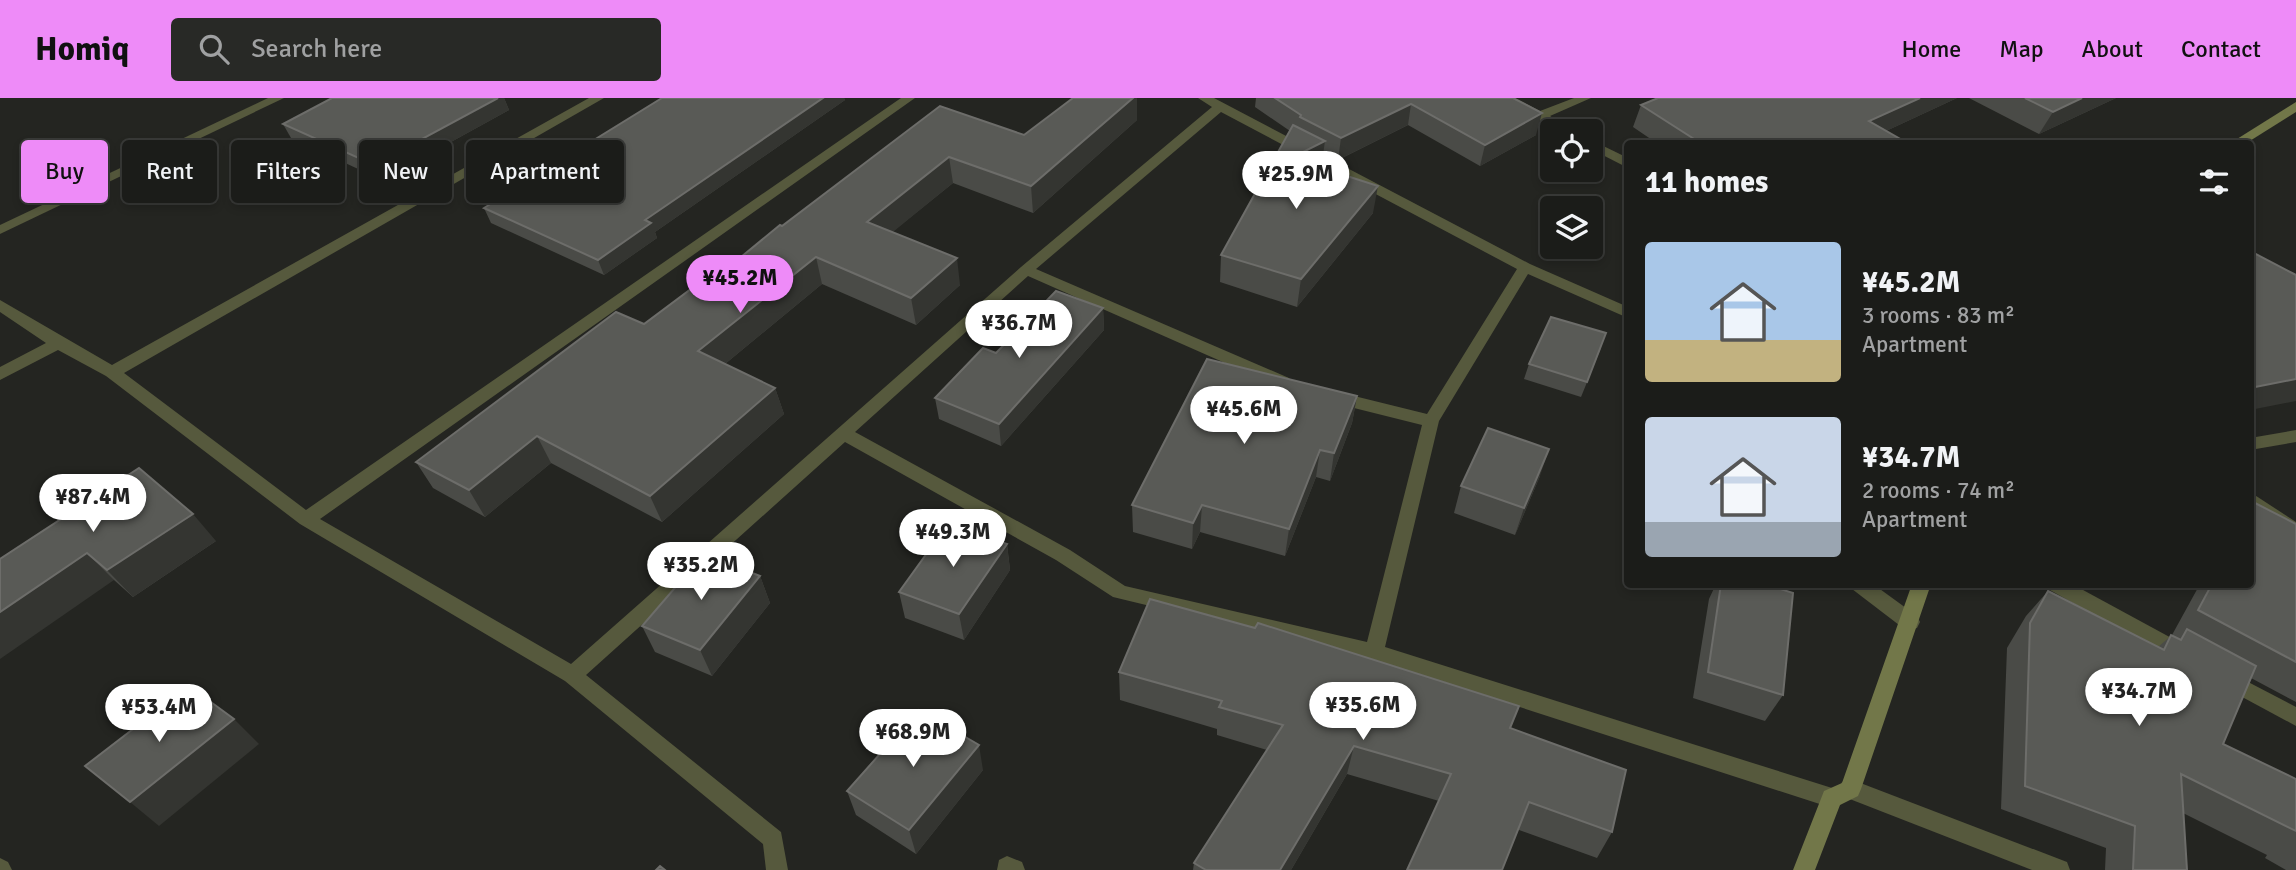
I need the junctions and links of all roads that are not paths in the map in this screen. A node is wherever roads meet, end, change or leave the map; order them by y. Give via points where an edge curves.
1 (278, 98) edge
2 (598, 98) edge
3 (909, 98) edge
4 (1204, 98) edge
5 (1506, 98) edge
6 (1585, 98) edge
7 (2296, 106) edge
8 (1220, 107) junction
9 (1539, 116) junction
10 (1545, 119) edge
11 (2241, 140) edge
12 (1603, 150) edge
13 (1624, 162) edge
14 (0, 230) edge
15 (1525, 267) junction
16 (1026, 270) junction
17 (0, 304) edge
18 (1624, 311) edge
19 (58, 343) junction
20 (112, 372) junction
21 (0, 374) edge
22 (1431, 421) junction
23 (843, 433) junction
24 (2296, 436) edge
25 (2254, 443) edge
26 (2254, 501) edge
27 (306, 519) junction
28 (2296, 531) edge
29 (1864, 588) edge
30 (1921, 588) edge
31 (2062, 588) edge
32 (1910, 622) junction
33 (1374, 652) junction
34 (572, 675) junction
35 (2296, 717) edge
36 (1841, 793) junction
37 (777, 870) edge
38 (1804, 870) edge
39 (2059, 870) edge

1 - 14 street
2 - 20 street
3 - 27 street
4 - 8 street
5 - 9 street
6 - 9 street
7 - 11 street
8 - 15 street
8 - 16 street
9 - 10 street
12 - 13 street
15 - 18 street
15 - 22 street
16 - 22 street via 1306,390
16 - 23 street
17 - 19 street
19 - 20 street
19 - 21 street
20 - 27 street
22 - 33 street
23 - 33 street via 1063,555 1120,592
23 - 34 street
24 - 25 street
26 - 28 street
27 - 34 street
29 - 32 street
30 - 32 street
31 - 35 street
32 - 36 street
33 - 36 street
34 - 37 street via 772,839
36 - 38 street
36 - 39 street

